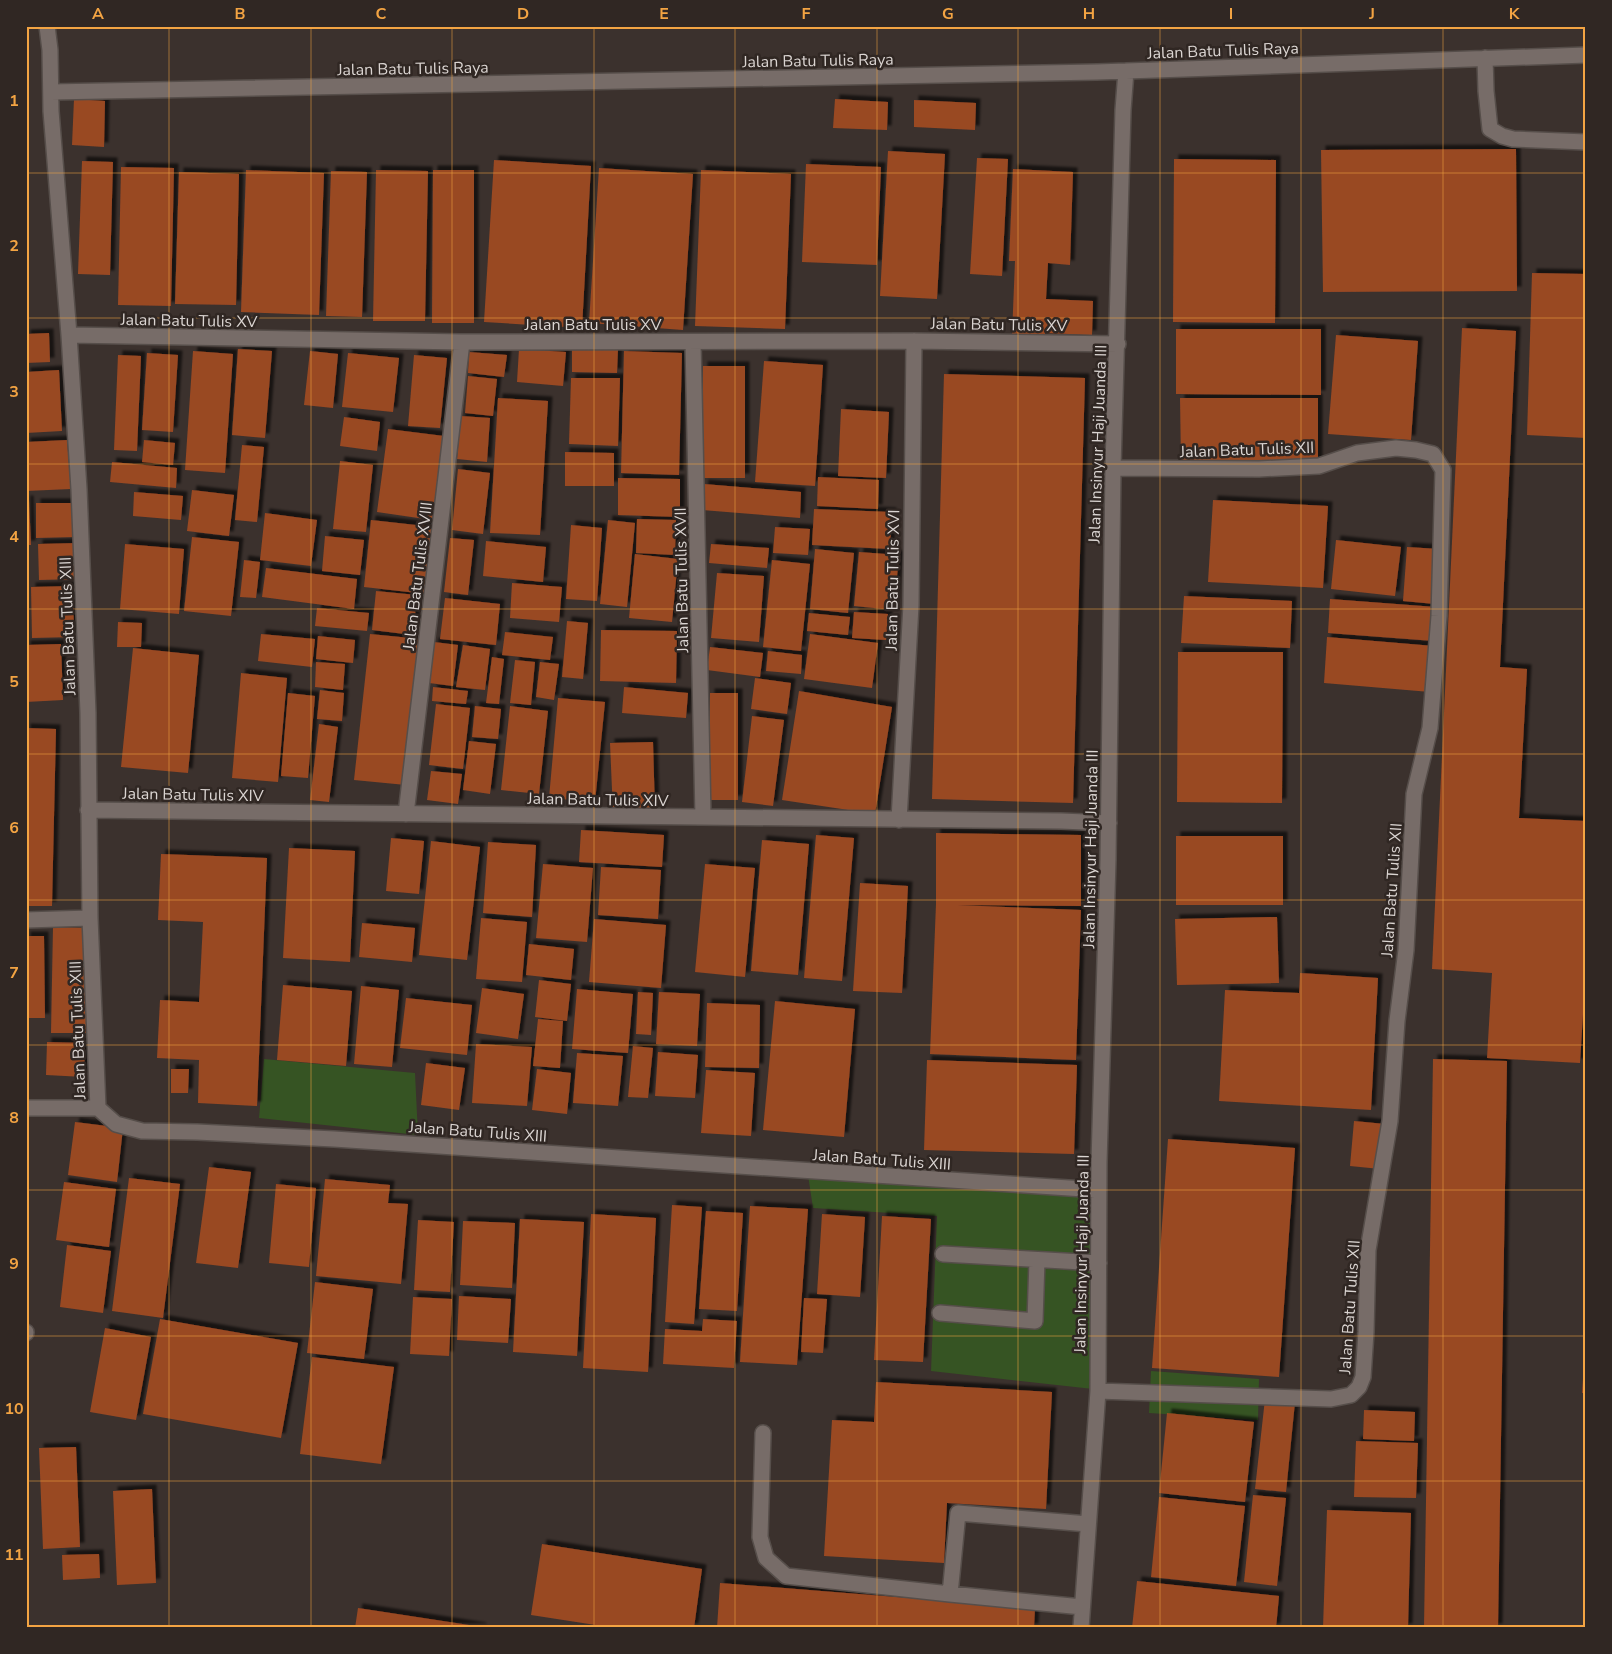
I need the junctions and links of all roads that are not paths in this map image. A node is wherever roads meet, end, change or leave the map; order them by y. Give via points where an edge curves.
1 (47, 26) edge
2 (1586, 55) edge
3 (1485, 58) junction
4 (1126, 71) junction
5 (50, 92) junction
6 (1586, 142) edge
7 (69, 335) junction
8 (914, 341) junction
9 (462, 342) junction
10 (693, 342) junction
11 (1118, 344) junction
12 (1113, 468) junction
13 (88, 810) junction
14 (406, 814) junction
15 (703, 817) junction
16 (899, 820) junction
17 (1109, 823) junction
18 (90, 918) junction
19 (26, 920) edge
20 (26, 1108) edge
21 (98, 1108) junction
22 (1100, 1190) junction
23 (944, 1254) dead end
24 (1037, 1260) junction
25 (1099, 1263) junction
26 (940, 1313) dead end
27 (1098, 1391) junction
28 (763, 1433) dead end
29 (1088, 1524) junction
30 (950, 1594) junction
31 (1082, 1606) junction
32 (1080, 1628) edge

1 - 5 street, Jalan Batu Tulis XIII
2 - 3 street, Jalan Batu Tulis Raya
3 - 4 street, Jalan Batu Tulis Raya
3 - 6 street via 1490,129 1513,139
4 - 5 street, Jalan Batu Tulis Raya
4 - 11 street, Jalan Insinyur Haji Juanda III
5 - 7 street, Jalan Batu Tulis XIII
7 - 9 street, Jalan Batu Tulis XV
7 - 13 street, Jalan Batu Tulis XIII via 88,713
8 - 10 street, Jalan Batu Tulis XV
8 - 11 street, Jalan Batu Tulis XV
8 - 16 street, Jalan Batu Tulis XVI via 911,605
9 - 10 street, Jalan Batu Tulis XV
9 - 14 street, Jalan Batu Tulis XVIII
10 - 15 street, Jalan Batu Tulis XVII
11 - 12 street, Jalan Insinyur Haji Juanda III
12 - 17 street, Jalan Insinyur Haji Juanda III
12 - 27 street, Jalan Batu Tulis XII via 1319,466 1357,453 1396,448 1433,454 1443,470 1439,616 1430,728 1414,794 1406,950 1390,1121 1368,1250 1363,1377 1351,1395 1331,1398
13 - 14 street, Jalan Batu Tulis XIV
13 - 18 street, Jalan Batu Tulis XIII
14 - 15 street, Jalan Batu Tulis XIV
15 - 16 street, Jalan Batu Tulis XIV
16 - 17 street, Jalan Batu Tulis XIV
17 - 22 street, Jalan Insinyur Haji Juanda III
18 - 19 street
18 - 21 street, Jalan Batu Tulis XIII
20 - 21 street
21 - 22 street, Jalan Batu Tulis XIII via 116,1124 142,1131 334,1139
22 - 25 street, Jalan Insinyur Haji Juanda III
23 - 24 street
24 - 25 street
24 - 26 street via 1035,1321
25 - 27 street, Jalan Insinyur Haji Juanda III
27 - 29 street, Jalan Insinyur Haji Juanda III
28 - 30 street via 760,1537 766,1558 786,1576
29 - 30 street via 958,1513
29 - 31 street, Jalan Insinyur Haji Juanda III
30 - 31 street
31 - 32 street, Jalan Insinyur Haji Juanda III

